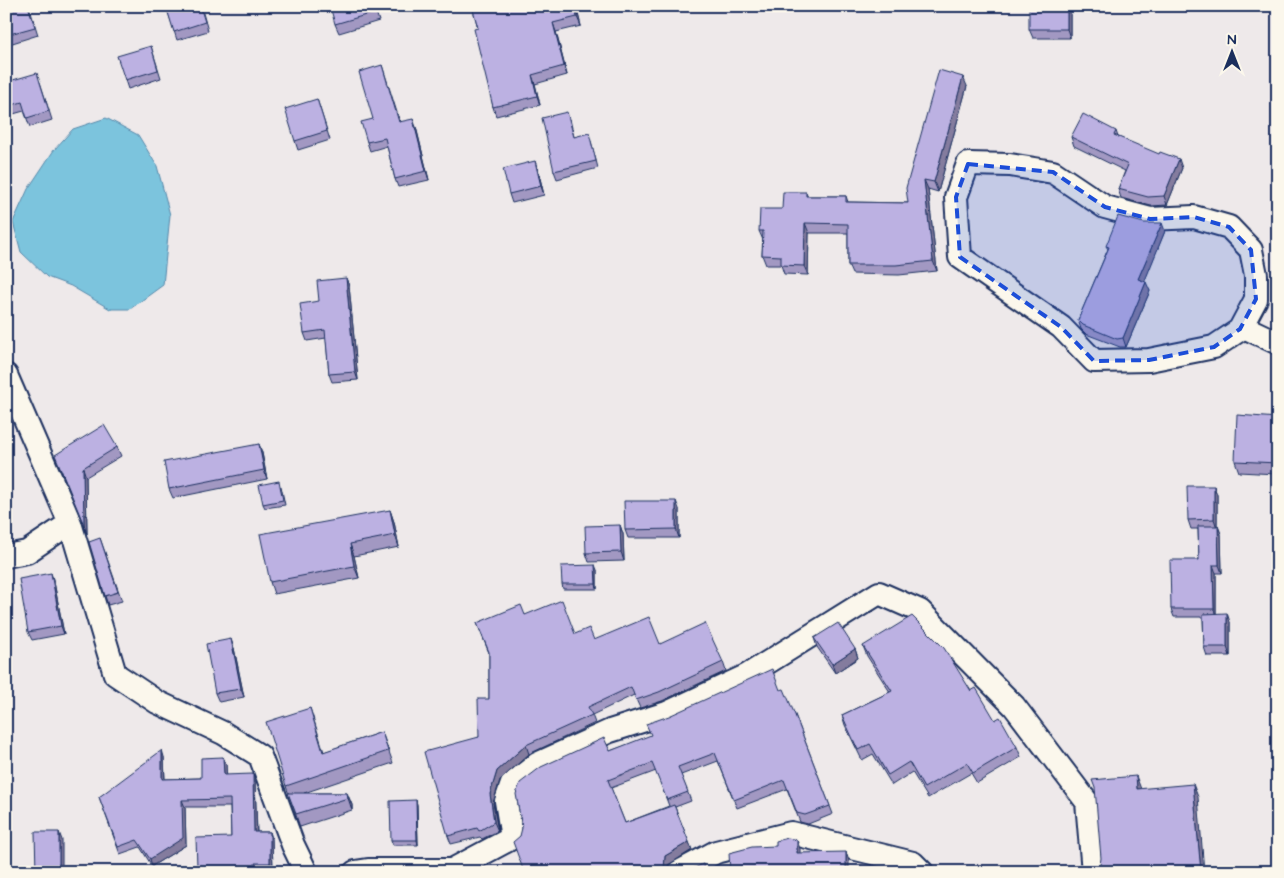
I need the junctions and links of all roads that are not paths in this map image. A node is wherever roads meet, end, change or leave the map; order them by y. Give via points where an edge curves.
1 (1240, 329) junction
2 (1278, 343) edge
3 (6, 375) edge
4 (70, 524) junction
5 (6, 556) edge
6 (454, 871) edge
7 (306, 872) edge
8 (354, 872) edge
9 (679, 872) edge
10 (922, 872) edge
11 (1093, 872) edge

1 - 1 street via 1214,347 1148,360 1094,361 1062,327 960,257 956,196 968,164 1010,165 1053,172 1105,207 1150,219 1194,217 1229,228 1251,250 1256,275 1256,298
1 - 2 street via 1244,327
3 - 4 street
4 - 5 street via 27,552
4 - 7 street via 115,674 157,702 223,733 260,756
6 - 8 street
6 - 11 street via 512,838 506,801 512,784 537,764 610,731 667,713 746,676 879,592 920,611 1014,706 1087,802
9 - 10 street via 716,852 791,833 913,863

